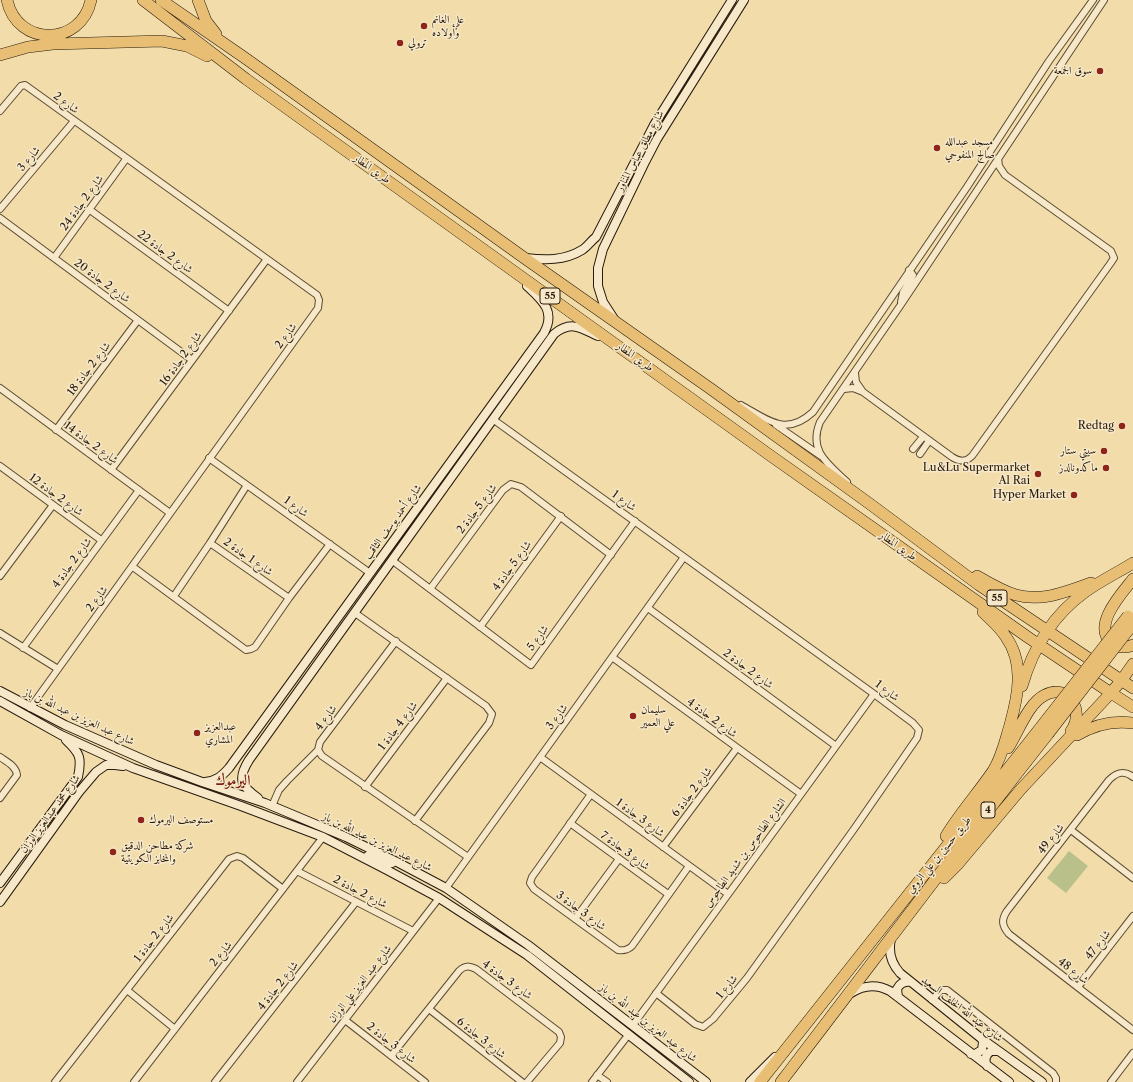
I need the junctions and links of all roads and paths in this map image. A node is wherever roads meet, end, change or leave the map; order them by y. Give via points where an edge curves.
1 (7, 0) edge
2 (91, 0) edge
3 (143, 0) edge
4 (161, 0) edge
5 (198, 0) edge
6 (732, 0) edge
7 (744, 0) edge
8 (1093, 0) edge
9 (1104, 0) edge
10 (0, 55) edge
11 (246, 58) junction
12 (1049, 61) junction
13 (246, 79) junction
14 (1044, 92) junction
15 (0, 110) edge
16 (74, 121) junction
17 (126, 158) junction
18 (998, 158) junction
19 (619, 192) junction
20 (627, 199) junction
21 (0, 209) edge
22 (90, 210) junction
23 (0, 218) edge
24 (523, 257) junction
25 (54, 258) junction
26 (267, 259) junction
27 (505, 264) junction
28 (909, 270) junction
29 (900, 306) junction
30 (229, 311) junction
31 (138, 320) junction
32 (616, 323) junction
33 (544, 333) junction
34 (620, 347) junction
35 (192, 360) junction
36 (532, 366) junction
37 (840, 373) junction
38 (855, 373) junction
39 (0, 388) edge
40 (711, 389) junction
41 (844, 389) junction
42 (863, 392) junction
43 (834, 401) junction
44 (494, 420) junction
45 (770, 420) junction
46 (56, 430) junction
47 (923, 436) junction
48 (929, 441) junction
49 (913, 449) dead end
50 (920, 454) dead end
51 (821, 456) junction
52 (210, 458) junction
53 (1, 470) edge
54 (111, 470) junction
55 (247, 485) junction
56 (139, 490) junction
57 (870, 504) junction
58 (53, 505) junction
59 (170, 513) junction
60 (561, 516) junction
61 (408, 520) junction
62 (635, 521) junction
63 (101, 540) junction
64 (210, 542) junction
65 (330, 544) junction
66 (402, 548) junction
67 (611, 555) junction
68 (684, 557) junction
69 (393, 561) junction
70 (950, 562) junction
71 (1133, 563) edge
72 (133, 567) junction
73 (370, 573) junction
74 (1115, 574) junction
75 (0, 576) edge
76 (1133, 579) edge
77 (430, 589) junction
78 (960, 589) junction
79 (174, 596) junction
80 (289, 598) junction
81 (648, 608) junction
82 (355, 613) junction
83 (1131, 616) edge
84 (480, 627) junction
85 (1047, 631) junction
86 (0, 633) edge
87 (396, 641) junction
88 (1039, 644) junction
89 (1133, 645) edge
90 (23, 648) junction
91 (612, 657) junction
92 (1133, 664) edge
93 (58, 669) junction
94 (447, 678) junction
95 (1122, 681) junction
96 (1133, 688) edge
97 (0, 691) edge
98 (1111, 693) junction
99 (874, 694) junction
100 (0, 701) edge
101 (1016, 702) junction
102 (1133, 707) edge
103 (30, 708) junction
104 (1133, 722) edge
105 (1044, 731) junction
106 (254, 734) junction
107 (61, 735) junction
108 (1066, 742) junction
109 (836, 746) junction
110 (737, 748) junction
111 (318, 750) junction
112 (0, 757) edge
113 (540, 757) junction
114 (249, 760) junction
115 (999, 760) junction
116 (133, 768) junction
117 (1133, 777) edge
118 (202, 782) junction
119 (72, 787) junction
120 (365, 787) junction
121 (79, 792) junction
122 (591, 794) junction
123 (801, 794) junction
124 (0, 798) edge
125 (268, 805) junction
126 (414, 821) junction
127 (570, 823) junction
128 (1071, 830) junction
129 (323, 837) junction
130 (333, 843) junction
131 (364, 846) junction
132 (663, 847) junction
133 (468, 857) junction
134 (619, 859) junction
135 (365, 860) junction
136 (397, 862) junction
137 (689, 866) junction
138 (930, 866) junction
139 (10, 870) junction
140 (297, 871) junction
141 (1133, 878) edge
142 (0, 883) edge
143 (0, 887) edge
144 (446, 888) junction
145 (930, 888) junction
146 (283, 890) junction
147 (668, 894) junction
148 (728, 894) junction
149 (438, 898) junction
150 (1, 899) edge
151 (356, 902) junction
152 (1133, 916) edge
153 (575, 919) junction
154 (1003, 925) joint
155 (413, 931) junction
156 (494, 934) junction
157 (891, 939) junction
158 (528, 945) junction
159 (527, 955) junction
160 (554, 965) junction
161 (911, 982) junction
162 (1078, 987) junction
163 (127, 990) junction
164 (656, 992) junction
165 (850, 993) junction
166 (898, 997) junction
167 (932, 1000) junction
168 (429, 1009) junction
169 (345, 1020) junction
170 (633, 1025) junction
171 (176, 1029) junction
172 (1133, 1030) edge
173 (629, 1034) junction
174 (982, 1038) junction
175 (787, 1048) junction
176 (998, 1051) junction
177 (1133, 1052) edge
178 (971, 1054) junction
179 (391, 1056) junction
180 (987, 1066) junction
181 (597, 1075) junction
182 (55, 1082) edge
183 (134, 1082) edge
184 (215, 1082) edge
185 (297, 1082) edge
186 (425, 1082) edge
187 (522, 1082) edge
188 (527, 1082) edge
189 (592, 1082) edge
190 (607, 1082) edge
191 (689, 1082) edge
192 (706, 1082) edge
193 (750, 1082) edge
194 (760, 1082) edge
195 (781, 1082) edge
196 (1009, 1082) edge
197 (1042, 1082) edge
198 (1056, 1082) edge
199 (1110, 1082) edge

1 - 2 highway via 13,15 23,27 35,33 55,36 80,23 88,12
3 - 13 highway, طريق المطار / 55
4 - 11 highway, طريق المطار / 55
5 - 11 highway via 214,33
6 - 19 street, شارع مطلق عباس المناور via 654,125
7 - 20 street, شارع مطلق عباس المناور via 657,139
8 - 12 street
9 - 14 street
10 - 13 highway via 53,44 162,41 187,46
11 - 24 highway, طريق المطار / 55
12 - 14 street via 1037,85 1039,91
12 - 28 street
13 - 27 highway, طريق المطار / 55
14 - 18 street
15 - 16 street, شارع 2 via 21,86 25,85
16 - 17 street, شارع 2
16 - 21 street, شارع 3
17 - 22 street, شارع 2 جادة 24
17 - 26 street, شارع 2
18 - 29 street
18 - 48 street via 999,166 1005,175 1107,248 1113,253 1113,260 970,458 956,460
19 - 20 street via 620,198
19 - 24 street, شارع مطلق عباس المناور via 596,236 583,250 564,258 545,260
20 - 32 street, شارع مطلق عباس المناور via 603,249 598,268 598,286
22 - 25 street, شارع 2 جادة 24
22 - 30 street, شارع 2 جادة 22
23 - 25 street, شارع 2 جادة 20
24 - 32 highway, طريق المطار / 55
25 - 31 street, شارع 2 جادة 20
26 - 30 street, شارع 2 جادة 16
26 - 52 street, شارع 2 via 317,295 318,308
27 - 33 street, شارع أحمد يوسف الثاقب via 545,305 549,318
27 - 34 highway, طريق المطار / 55
28 - 29 street via 913,275 903,292
28 - 37 street
29 - 38 street
30 - 35 street, شارع 2 جادة 16
31 - 35 street, شارع 2 جادة 20
31 - 46 street, شارع 2 جادة 18
32 - 40 highway, طريق المطار / 55
33 - 36 street via 544,339 533,356
33 - 61 street, شارع أحمد يوسف الثاقب
34 - 36 street, شارع أحمد يوسف الثاقب via 578,326 565,327 554,334
34 - 78 highway, طريق المطار / 55
35 - 54 street, شارع 2 جادة 16
36 - 44 street, شارع أحمد يوسف الثاقب
37 - 43 street via 829,397
37 - 45 street via 813,412 804,420 790,425
38 - 41 street
38 - 42 street via 856,382
39 - 46 street, شارع 2 جادة 14
40 - 45 street
40 - 57 highway, طريق المطار / 55
41 - 42 street via 853,388
41 - 43 street
42 - 47 street
43 - 51 street via 816,433 815,441
44 - 62 street, شارع 1
44 - 66 street, شارع أحمد يوسف الثاقب
45 - 51 street
46 - 54 street, شارع 2 جادة 14
47 - 48 street
47 - 49 street
48 - 50 street
51 - 57 street
52 - 55 street, شارع 1
52 - 59 street, شارع 2
53 - 58 street, شارع 2 جادة 12
54 - 56 street, شارع 2 جادة 14
55 - 64 street
55 - 65 street, شارع 1
56 - 59 street, شارع 2 جادة 14
56 - 63 street, شارع 2 جادة 4
57 - 70 highway, طريق المطار / 55
58 - 63 street, شارع 2 جادة 12
58 - 75 street
59 - 72 street, شارع 2
60 - 67 street, شارع 5 جادة 2
60 - 77 street, شارع 5 جادة 2 via 521,487 511,484 503,490
60 - 84 street, شارع 5 جادة 4
61 - 66 street via 412,524 402,541
61 - 73 street, شارع أحمد يوسف الثاقب
62 - 67 street, شارع 5
62 - 68 street, شارع 1
63 - 90 street, شارع 2 جادة 4
64 - 79 street, شارع 1 جادة 2
64 - 80 street, شارع 1 جادة 2
65 - 73 street, شارع 1
65 - 80 street
66 - 69 street, شارع أحمد يوسف الثاقب
67 - 84 street, شارع 5 via 531,664
68 - 81 street, شارع 3
68 - 99 street, شارع 1
69 - 77 street, شارع 5
69 - 82 street, شارع أحمد يوسف الثاقب
70 - 74 highway via 1000,588 1032,598 1060,594
70 - 85 highway, طريق المطار / 55
71 - 74 highway
72 - 79 street
72 - 93 street, شارع 2
73 - 106 street, شارع أحمد يوسف الثاقب
74 - 85 highway via 1070,603
76 - 89 highway via 1111,608 1105,627 1107,637 1115,644 1125,647
77 - 84 street, شارع 5
78 - 88 highway, طريق المطار / 55
78 - 101 highway via 996,624 1011,644 1018,672
79 - 80 street via 246,650 255,647
81 - 91 street, شارع 3
81 - 109 street, شارع 2 جادة 2
82 - 87 street
82 - 114 street, شارع أحمد يوسف الثاقب
83 - 105 highway, طريق حسين بن علي الرومي / 4, bridge
85 - 88 highway
85 - 95 highway, طريق المطار / 55
86 - 90 street
87 - 94 street
87 - 111 street, شارع 4 via 320,742
88 - 98 highway, طريق المطار / 55
88 - 101 highway via 1027,667
90 - 93 street
91 - 110 street, شارع 2 جادة 4
91 - 113 street, شارع 3
92 - 95 highway
93 - 103 street, شارع 2
94 - 120 street, شارع 4 جادة 1
94 - 126 street via 486,706 492,714 489,723
95 - 96 highway, طريق المطار / 55
95 - 98 highway
97 - 103 street, شارع عبد العزيز بن عبد الله بن باز
98 - 102 highway, طريق المطار / 55
98 - 108 highway
99 - 109 street, الشارع الطاحوس بن شديد الطاحوس
99 - 164 street, شارع 1 via 913,724 919,730 919,734 747,978 713,1019 703,1027 695,1024
100 - 107 street, شارع عبد العزيز بن عبد الله بن باز
101 - 115 highway
103 - 118 street, شارع عبد العزيز بن عبد الله بن باز via 156,765
104 - 108 highway via 1100,724
105 - 138 highway, طريق حسين بن علي الرومي / 4
105 - 145 highway, طريق حسين بن علي الرومي / 4
106 - 114 street via 243,754 243,758
106 - 118 street, شارع أحمد يوسف الثاقب via 222,776 213,781
107 - 116 street, شارع عبد العزيز بن عبد الله بن باز
107 - 119 street, شارع محمد عبدالعزيز الوزان via 74,747 81,764
108 - 115 highway via 1077,719 1074,703 1062,693 1046,694 1032,708
108 - 145 highway via 1021,789 958,864
109 - 123 street, الشارع الطاحوس بن شديد الطاحوس
110 - 123 street, شارع 2 جادة 4
110 - 132 street, شارع 2 جادة 6
111 - 120 street via 322,756
111 - 125 street, شارع 4 via 287,781
112 - 124 street via 15,767 17,774
113 - 122 street, شارع 3 جادة 1
113 - 133 street, شارع 3
114 - 125 street, شارع أحمد يوسف الثاقب via 242,781 246,789
115 - 138 highway via 949,831
116 - 121 street, شارع محمد عبدالعزيز الوزان via 106,765 96,772
116 - 129 street, شارع عبد العزيز بن عبد الله بن باز
117 - 128 street, شارع 49 via 1122,772 1109,780
118 - 125 street, شارع عبد العزيز بن عبد الله بن باز
119 - 121 street
119 - 139 street, شارع محمد عبدالعزيز الوزان
120 - 126 street
121 - 150 street, شارع محمد عبدالعزيز الوزان
122 - 127 street, شارع 3 جادة 3
122 - 132 street, شارع 3 جادة 1
123 - 148 street, الشارع الطاحوس بن شديد الطاحوس
125 - 131 street, شارع عبد العزيز بن عبد الله بن باز
126 - 133 street
127 - 134 street, شارع 3 جادة 7
127 - 153 street, شارع 3 جادة 3 via 532,876 530,883 534,889
128 - 141 street
128 - 154 street, شارع 49 via 1006,911
129 - 130 street, شارع عبد العزيز بن عبد الله بن باز
129 - 140 street, شارع 2
130 - 131 street via 341,843 359,852
130 - 135 street, شارع عبد العزيز بن عبد الله بن باز
131 - 136 street, شارع عبد العزيز بن عبد الله بن باز
132 - 137 street, شارع 3 جادة 1
133 - 144 street, شارع 3
134 - 147 street, شارع 3 جادة 7
134 - 153 street
135 - 136 street via 369,855 387,864
135 - 149 street, شارع عبد العزيز بن عبد الله بن باز
136 - 144 street, شارع عبد العزيز بن عبد الله بن باز
137 - 147 street, شارع 3 جادة 3
137 - 148 street, شارع 3 جادة 1
138 - 175 highway, طريق حسين بن علي الرومي / 4
139 - 142 street, شارع محمد عبدالعزيز الوزان
139 - 143 street via 10,874
140 - 146 street, شارع 2
140 - 151 street, شارع 2 جادة 2
144 - 158 street, شارع عبد العزيز بن عبد الله بن باز
145 - 157 highway, طريق حسين بن علي الرومي / 4
146 - 163 street, شارع 2 جادة 1 via 242,858 237,856 229,859
146 - 171 street, شارع 2
147 - 153 street, شارع 3 جادة 3 via 632,946 623,951
148 - 164 street, الشارع الطاحوس بن شديد الطاحوس
149 - 155 street, شارع عبد العزيز علي الوزان
149 - 156 street, شارع عبد العزيز بن عبد الله بن باز
151 - 155 street, شارع 2 جادة 2
151 - 184 street, شارع 2 جادة 4
152 - 162 street, شارع 47
154 - 162 street, شارع 48 via 1009,934
155 - 169 street, شارع عبد العزيز علي الوزان
156 - 158 street via 501,934 524,948
156 - 159 street, شارع عبد العزيز بن عبد الله بن باز
157 - 161 street, شارع عبد الله الخلف السعيد via 892,962
157 - 165 highway, طريق حسين بن علي الرومي / 4
158 - 160 street, شارع عبد العزيز بن عبد الله بن باز
159 - 160 street via 531,951
159 - 173 street, شارع عبد العزيز بن عبد الله بن باز
160 - 170 street, شارع عبد العزيز بن عبد الله بن باز
161 - 166 street via 903,982 898,986
161 - 167 street, شارع عبد الله الخلف السعيد
162 - 172 street, شارع 48
163 - 171 street
163 - 182 street, شارع 2 جادة 1
164 - 170 street, الشارع الطاحوس بن شديد الطاحوس
165 - 166 street via 872,986 886,989
165 - 195 highway, طريق حسين بن علي الرومي / 4
166 - 178 street
167 - 174 street, شارع عبد الله الخلف السعيد
167 - 198 street via 941,990 947,990 1053,1072
168 - 179 street, شارع 3 جادة 4
168 - 187 street, شارع 3 جادة 6
168 - 188 street, شارع 3 جادة 4 via 464,967 476,969 559,1032 560,1043
169 - 179 street, شارع 3 جادة 2
169 - 185 street, شارع عبد العزيز علي الوزان
170 - 192 street, شارع عبد العزيز بن عبد الله بن باز
171 - 183 street, شارع 2
173 - 181 street
173 - 191 street, شارع عبد العزيز بن عبد الله بن باز
174 - 176 street, شارع عبد الله الخلف السعيد
174 - 178 street via 982,1050
175 - 193 street
175 - 194 highway, طريق حسين بن علي الرومي / 4
176 - 180 street via 991,1051 986,1056
176 - 197 street, شارع عبد الله الخلف السعيد
177 - 199 street
178 - 180 street
179 - 186 street, شارع 3 جادة 2
180 - 196 street
181 - 189 street
181 - 190 street

